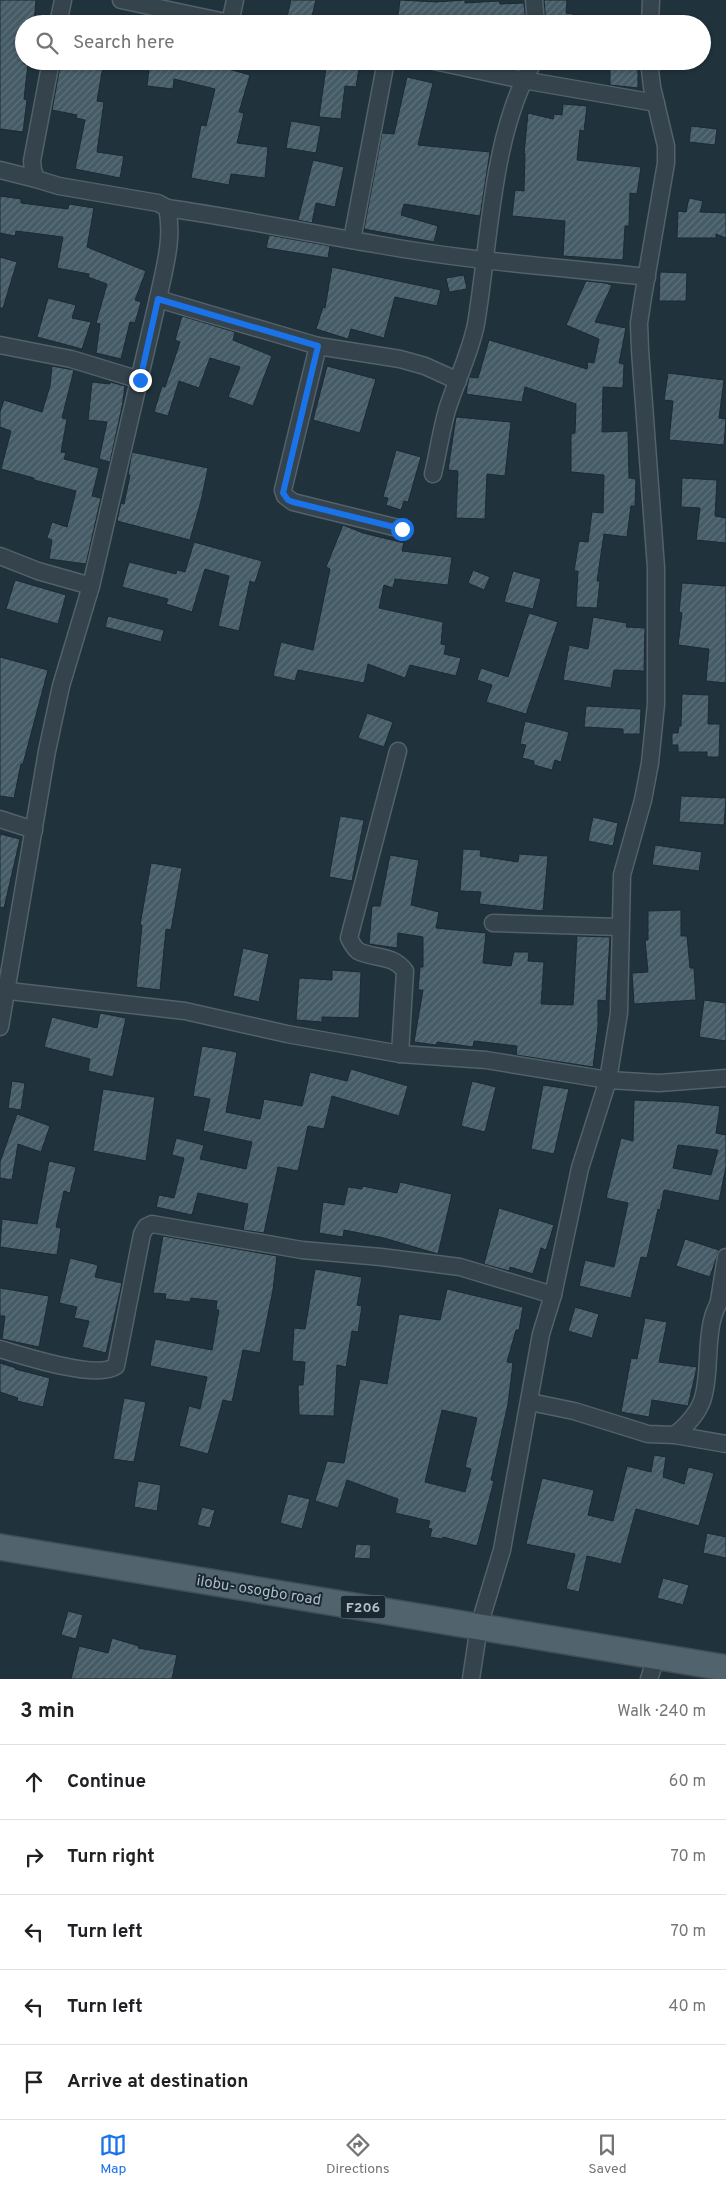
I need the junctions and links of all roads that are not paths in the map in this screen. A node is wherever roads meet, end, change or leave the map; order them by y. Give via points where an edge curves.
1 (62, 0) edge
2 (121, 0) edge
3 (235, 0) edge
4 (534, 0) edge
5 (651, 0) edge
6 (60, 15) edge
7 (194, 15) edge
8 (234, 15) edge
9 (535, 15) edge
10 (650, 15) edge
11 (49, 70) edge
12 (384, 70) edge
13 (476, 70) edge
14 (529, 70) edge
15 (650, 70) edge
16 (523, 80) junction
17 (656, 103) junction
18 (0, 170) edge
19 (36, 179) junction
20 (167, 208) junction
21 (352, 240) junction
22 (484, 260) junction
23 (647, 277) junction
24 (158, 299) junction
25 (0, 345) edge
26 (318, 346) junction
27 (140, 380) junction
28 (458, 381) junction
29 (433, 474) dead end
30 (402, 529) dead end
31 (0, 556) edge
32 (92, 586) junction
33 (398, 751) dead end
34 (0, 819) edge
35 (34, 830) junction
36 (493, 923) dead end
37 (619, 927) junction
38 (3, 990) edge
39 (0, 1027) edge
40 (400, 1054) junction
41 (726, 1078) edge
42 (608, 1080) junction
43 (726, 1257) edge
44 (553, 1295) junction
45 (722, 1297) edge
46 (0, 1349) edge
47 (530, 1402) junction
48 (675, 1435) junction
49 (726, 1444) edge
50 (0, 1547) edge
51 (479, 1626) junction
52 (657, 1655) junction
53 (726, 1668) edge
54 (471, 1679) edge
55 (649, 1679) edge

1 - 6 street
2 - 7 street
3 - 8 street
4 - 9 street
5 - 10 street
11 - 19 street via 32,161
12 - 21 street
13 - 16 street
14 - 16 street
15 - 17 street
16 - 17 street
16 - 22 street via 512,109 500,164
17 - 23 street via 666,146 666,163
18 - 19 street
19 - 20 street via 59,186 145,200
20 - 21 street
20 - 24 street via 170,229
21 - 22 street
22 - 23 street
22 - 28 street via 475,325
23 - 37 street via 639,323 656,568 656,704 643,800 622,874
24 - 26 street
24 - 27 street
25 - 27 street via 71,359
26 - 28 street via 400,359
26 - 30 street via 283,493 293,502
27 - 32 street
28 - 29 street via 446,412
31 - 32 street
32 - 35 street via 61,686
33 - 40 street via 348,938 359,951 389,958 400,964 404,971
34 - 35 street
35 - 38 street
36 - 37 street
37 - 42 street via 619,1013
38 - 39 street
38 - 40 street via 185,1011 287,1034
40 - 42 street via 486,1060
41 - 42 street via 659,1083
42 - 44 street via 580,1168
43 - 45 street
44 - 46 street via 460,1267 302,1250 152,1224 142,1234 116,1366 99,1371 44,1362
44 - 47 street via 541,1334
45 - 48 street via 711,1328 704,1396 688,1424
47 - 48 street via 574,1411 648,1434
47 - 51 street via 502,1550
48 - 49 street
50 - 51 main road, ilobu- osogbo road / F206
51 - 52 main road, ilobu- osogbo road / F206
51 - 54 street
52 - 53 main road, ilobu- osogbo road / F206
52 - 55 street

